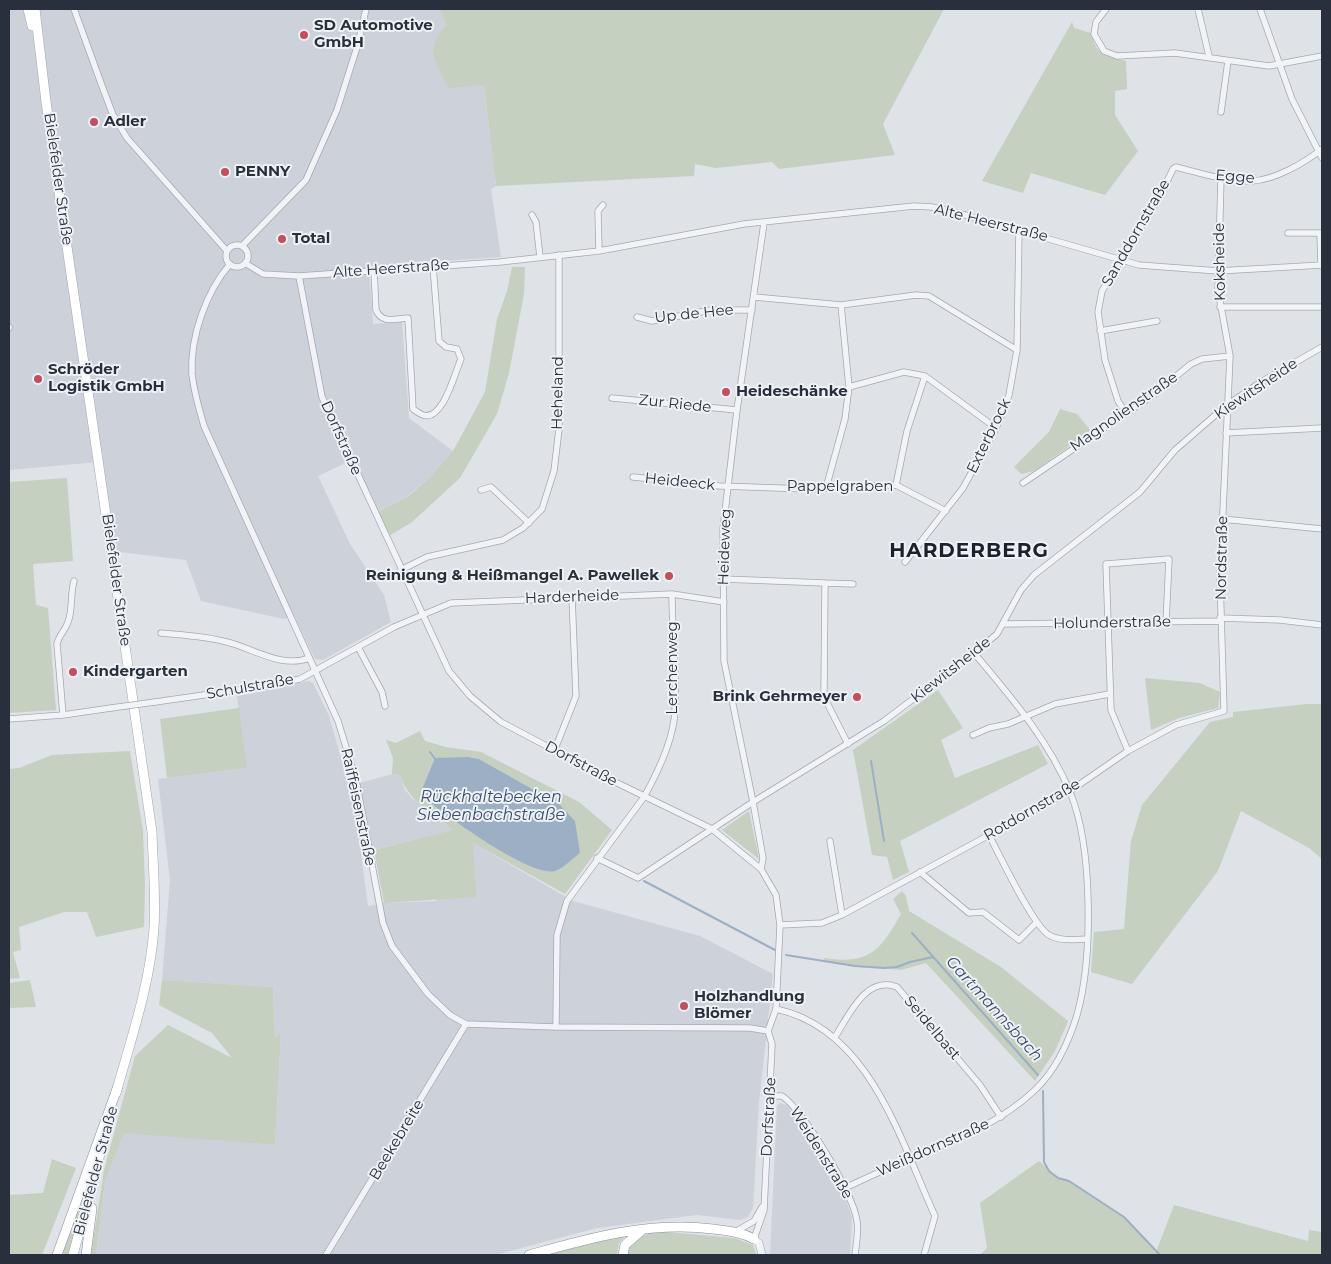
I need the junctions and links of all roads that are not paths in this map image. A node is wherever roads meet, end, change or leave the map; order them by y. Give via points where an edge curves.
1 (28, 9) edge
2 (35, 9) edge
3 (74, 9) edge
4 (366, 9) edge
5 (1106, 9) edge
6 (1198, 9) edge
7 (1260, 9) edge
8 (1209, 56) junction
9 (1322, 56) edge
10 (1228, 61) junction
11 (1279, 64) junction
12 (46, 102) junction
13 (1221, 112) dead end
14 (1321, 153) edge
15 (1176, 167) joint
16 (1221, 178) junction
17 (603, 205) dead end
18 (532, 215) dead end
19 (764, 223) junction
20 (1019, 230) junction
21 (1288, 233) dead end
22 (242, 246) junction
23 (229, 248) junction
24 (600, 251) junction
25 (559, 255) junction
26 (540, 258) junction
27 (1120, 260) junction
28 (245, 263) junction
29 (230, 264) junction
30 (433, 266) junction
31 (1321, 266) edge
32 (1218, 270) junction
33 (374, 271) junction
34 (299, 276) junction
35 (754, 297) junction
36 (841, 305) junction
37 (1220, 307) junction
38 (1322, 307) edge
39 (752, 310) junction
40 (637, 317) dead end
41 (1157, 321) dead end
42 (1100, 331) junction
43 (1322, 347) edge
44 (1017, 350) junction
45 (1230, 356) junction
46 (925, 376) junction
47 (849, 386) junction
48 (612, 398) dead end
49 (1227, 405) junction
50 (737, 410) junction
51 (1126, 413) junction
52 (996, 428) junction
53 (1322, 428) edge
54 (1226, 433) junction
55 (633, 477) dead end
56 (1023, 483) dead end
57 (728, 485) junction
58 (896, 485) junction
59 (826, 488) junction
60 (481, 490) dead end
61 (946, 510) junction
62 (1222, 519) junction
63 (529, 523) junction
64 (1322, 529) edge
65 (905, 562) dead end
66 (401, 570) junction
67 (723, 578) junction
68 (74, 581) dead end
69 (825, 583) junction
70 (853, 584) dead end
71 (672, 594) junction
72 (572, 597) junction
73 (724, 602) junction
74 (422, 615) junction
75 (1221, 619) junction
76 (1166, 623) junction
77 (1004, 624) junction
78 (1110, 624) junction
79 (1322, 625) edge
80 (161, 633) dead end
81 (358, 647) junction
82 (974, 653) junction
83 (309, 658) junction
84 (315, 671) junction
85 (1109, 694) junction
86 (385, 706) dead end
87 (1224, 711) joint
88 (63, 715) junction
89 (1027, 717) junction
90 (9, 719) edge
91 (973, 735) dead end
92 (848, 744) junction
93 (554, 749) junction
94 (1128, 751) junction
95 (1070, 791) junction
96 (644, 797) junction
97 (753, 802) junction
98 (712, 830) junction
99 (989, 836) junction
100 (830, 841) dead end
101 (597, 858) junction
102 (761, 870) junction
103 (920, 872) junction
104 (842, 915) junction
105 (1037, 922) junction
106 (780, 925) junction
107 (1086, 939) junction
108 (776, 1009) junction
109 (466, 1024) junction
110 (556, 1027) junction
111 (768, 1031) junction
112 (835, 1037) junction
113 (118, 1086) junction
114 (770, 1096) junction
115 (1001, 1117) junction
116 (909, 1159) junction
117 (845, 1188) junction
118 (766, 1190) junction
119 (92, 1208) junction
120 (646, 1228) junction
121 (734, 1232) junction
122 (754, 1239) junction
123 (57, 1255) edge
124 (74, 1255) edge
125 (78, 1255) edge
126 (86, 1255) edge
127 (326, 1255) edge
128 (529, 1255) edge
129 (623, 1255) edge
130 (762, 1255) edge
131 (855, 1255) edge
132 (924, 1255) edge

1 - 12 main road, Bielefelder Straße
2 - 12 main road, Bielefelder Straße
3 - 23 street via 113,115 127,138
4 - 22 street via 336,110 306,180
5 - 8 street via 1096,22 1094,34 1109,54
6 - 8 street
7 - 11 street
8 - 10 street
9 - 11 street
10 - 11 street via 1269,66
10 - 13 street
11 - 14 street via 1292,99
12 - 113 main road, Bielefelder Straße via 152,832 154,929 140,1008
14 - 16 street, Egge via 1259,180
15 - 16 street, Egge
15 - 27 street, Sanddornstraße
16 - 32 street, Koksheide
17 - 24 street via 598,211
18 - 26 street via 536,222
19 - 20 street, Alte Heerstraße via 914,206 932,207
19 - 24 street, Alte Heerstraße via 721,227
19 - 35 street, Heideweg
20 - 27 street, Alte Heerstraße
20 - 44 street, Exterbrock
21 - 31 street via 1320,233
22 - 23 street
22 - 28 street via 247,254
23 - 29 street via 226,258
24 - 25 street, Alte Heerstraße
25 - 26 street, Alte Heerstraße
25 - 63 street, Heheland via 558,429 554,471 542,508
26 - 30 street, Alte Heerstraße
27 - 32 street, Alte Heerstraße via 1162,268
27 - 42 street, Sanddornstraße via 1102,291 1098,312
28 - 29 street via 239,266
28 - 34 street, Alte Heerstraße via 263,274
29 - 83 street, Raiffeisenstraße via 218,280 198,326 193,348 195,393 204,426
30 - 33 street, Alte Heerstraße
30 - 33 street via 439,341 446,347 457,349 461,359 442,406 432,416 424,416 413,408 408,318 385,320 379,316
31 - 32 street, Alte Heerstraße
32 - 37 street, Koksheide
33 - 34 street, Alte Heerstraße
34 - 66 street, Dorfstraße via 322,397
35 - 36 street
35 - 39 street, Heideweg
36 - 44 street via 928,296
36 - 47 street
37 - 38 street
37 - 45 street, Koksheide
39 - 40 street, Up de Hee via 711,310 652,321
39 - 50 street, Heideweg
41 - 42 street
42 - 51 street, Sanddornstraße via 1112,387
43 - 49 street, Kiewitsheide
44 - 52 street, Exterbrock via 1010,395
45 - 49 street, Koksheide
45 - 51 street, Magnolienstraße via 1202,359 1191,364
46 - 47 street via 904,372
46 - 52 street
46 - 58 street via 907,431
47 - 59 street via 845,419
48 - 50 street, Zur Riede
49 - 54 street, Nordstraße
49 - 77 street, Kiewitsheide via 1175,450 1140,492 1034,575 1021,590
50 - 57 street, Heideweg
51 - 56 street, Magnolienstraße
52 - 61 street, Exterbrock via 963,488
53 - 54 street
54 - 62 street, Nordstraße
55 - 57 street, Heideeck
57 - 59 street, Pappelgraben
57 - 67 street, Heideweg via 723,529
58 - 59 street, Pappelgraben
58 - 61 street, Pappelgraben
60 - 63 street via 491,487
61 - 65 street, Exterbrock
62 - 64 street
62 - 75 street, Nordstraße
63 - 66 street, Heheland via 503,540 427,557
66 - 74 street, Dorfstraße
67 - 69 street
67 - 73 street, Heideweg
68 - 88 street via 70,592 69,621 57,644
69 - 70 street
69 - 92 street via 825,699
71 - 72 street, Harderheide
71 - 73 street, Harderheide
71 - 96 street, Lerchenweg via 676,711 655,778
72 - 74 street, Harderheide via 451,603
72 - 93 street via 576,696
73 - 97 street, Heideweg via 724,661
74 - 81 street, Schulstraße
74 - 93 street, Dorfstraße via 449,671 470,696 517,732
75 - 76 street, Holunderstraße
75 - 79 street, Holunderstraße via 1280,620
75 - 87 street, Nordstraße
76 - 78 street, Holunderstraße
76 - 78 street via 1169,559 1106,564
77 - 78 street, Holunderstraße
77 - 82 street, Kiewitsheide
78 - 85 street
80 - 83 street via 226,642 282,660
81 - 84 street, Schulstraße
81 - 86 street via 382,692
82 - 89 street, Weißdornstraße
82 - 92 street, Kiewitsheide
83 - 84 street, Raiffeisenstraße
84 - 88 street, Schulstraße, bridge via 300,679 267,686
84 - 109 street, Raiffeisenstraße via 338,721 353,767 377,899 392,945 428,994 450,1015
85 - 89 street via 1055,704
85 - 94 street via 1111,710
87 - 94 street, Rotdornstraße via 1176,725
88 - 90 street, Schulstraße
89 - 91 street
89 - 95 street, Weißdornstraße via 1051,753
92 - 97 street, Kiewitsheide
93 - 96 street, Dorfstraße
94 - 95 street, Rotdornstraße
95 - 99 street, Rotdornstraße
95 - 107 street, Weißdornstraße via 1080,820 1087,871
96 - 98 street, Dorfstraße
96 - 101 street, Lerchenweg
97 - 98 street, Kiewitsheide
97 - 102 street, Heideweg via 763,858
98 - 101 street, Kiewitsheide via 638,878
98 - 102 street, Dorfstraße
99 - 103 street, Rotdornstraße
99 - 105 street
100 - 104 street
101 - 110 street, Lerchenweg via 567,901 557,935
102 - 106 street, Dorfstraße via 776,895
103 - 104 street, Rotdornstraße
103 - 105 street via 969,913 983,912 1019,940
104 - 106 street, Rotdornstraße via 822,923
105 - 107 street via 1048,934 1067,940
106 - 108 street, Dorfstraße
107 - 115 street, Weißdornstraße via 1077,1014 1069,1036 1056,1063 1036,1089
108 - 111 street, Dorfstraße
108 - 112 street
109 - 110 street
109 - 127 street, Beekebreite
110 - 111 street via 750,1028
111 - 114 street, Dorfstraße via 772,1044
112 - 115 street, Seidelbast via 868,989 880,984 897,987 980,1085
112 - 116 street via 875,1086
113 - 119 main road, Bielefelder Straße
113 - 123 main road
113 - 124 main road, Bielefelder Straße
114 - 117 street, Weidenstraße via 782,1096 797,1110
114 - 118 street, Dorfstraße
115 - 116 street, Weißdornstraße
116 - 117 street, Weißdornstraße
116 - 132 street via 935,1216
117 - 131 street, Weidenstraße via 857,1220
118 - 121 street via 757,1216 749,1225
118 - 122 street, Dorfstraße via 761,1222
119 - 125 main road, Bielefelder Straße
119 - 126 main road
120 - 121 main road
120 - 128 main road
120 - 129 main road via 625,1245
121 - 122 main road
122 - 130 street

